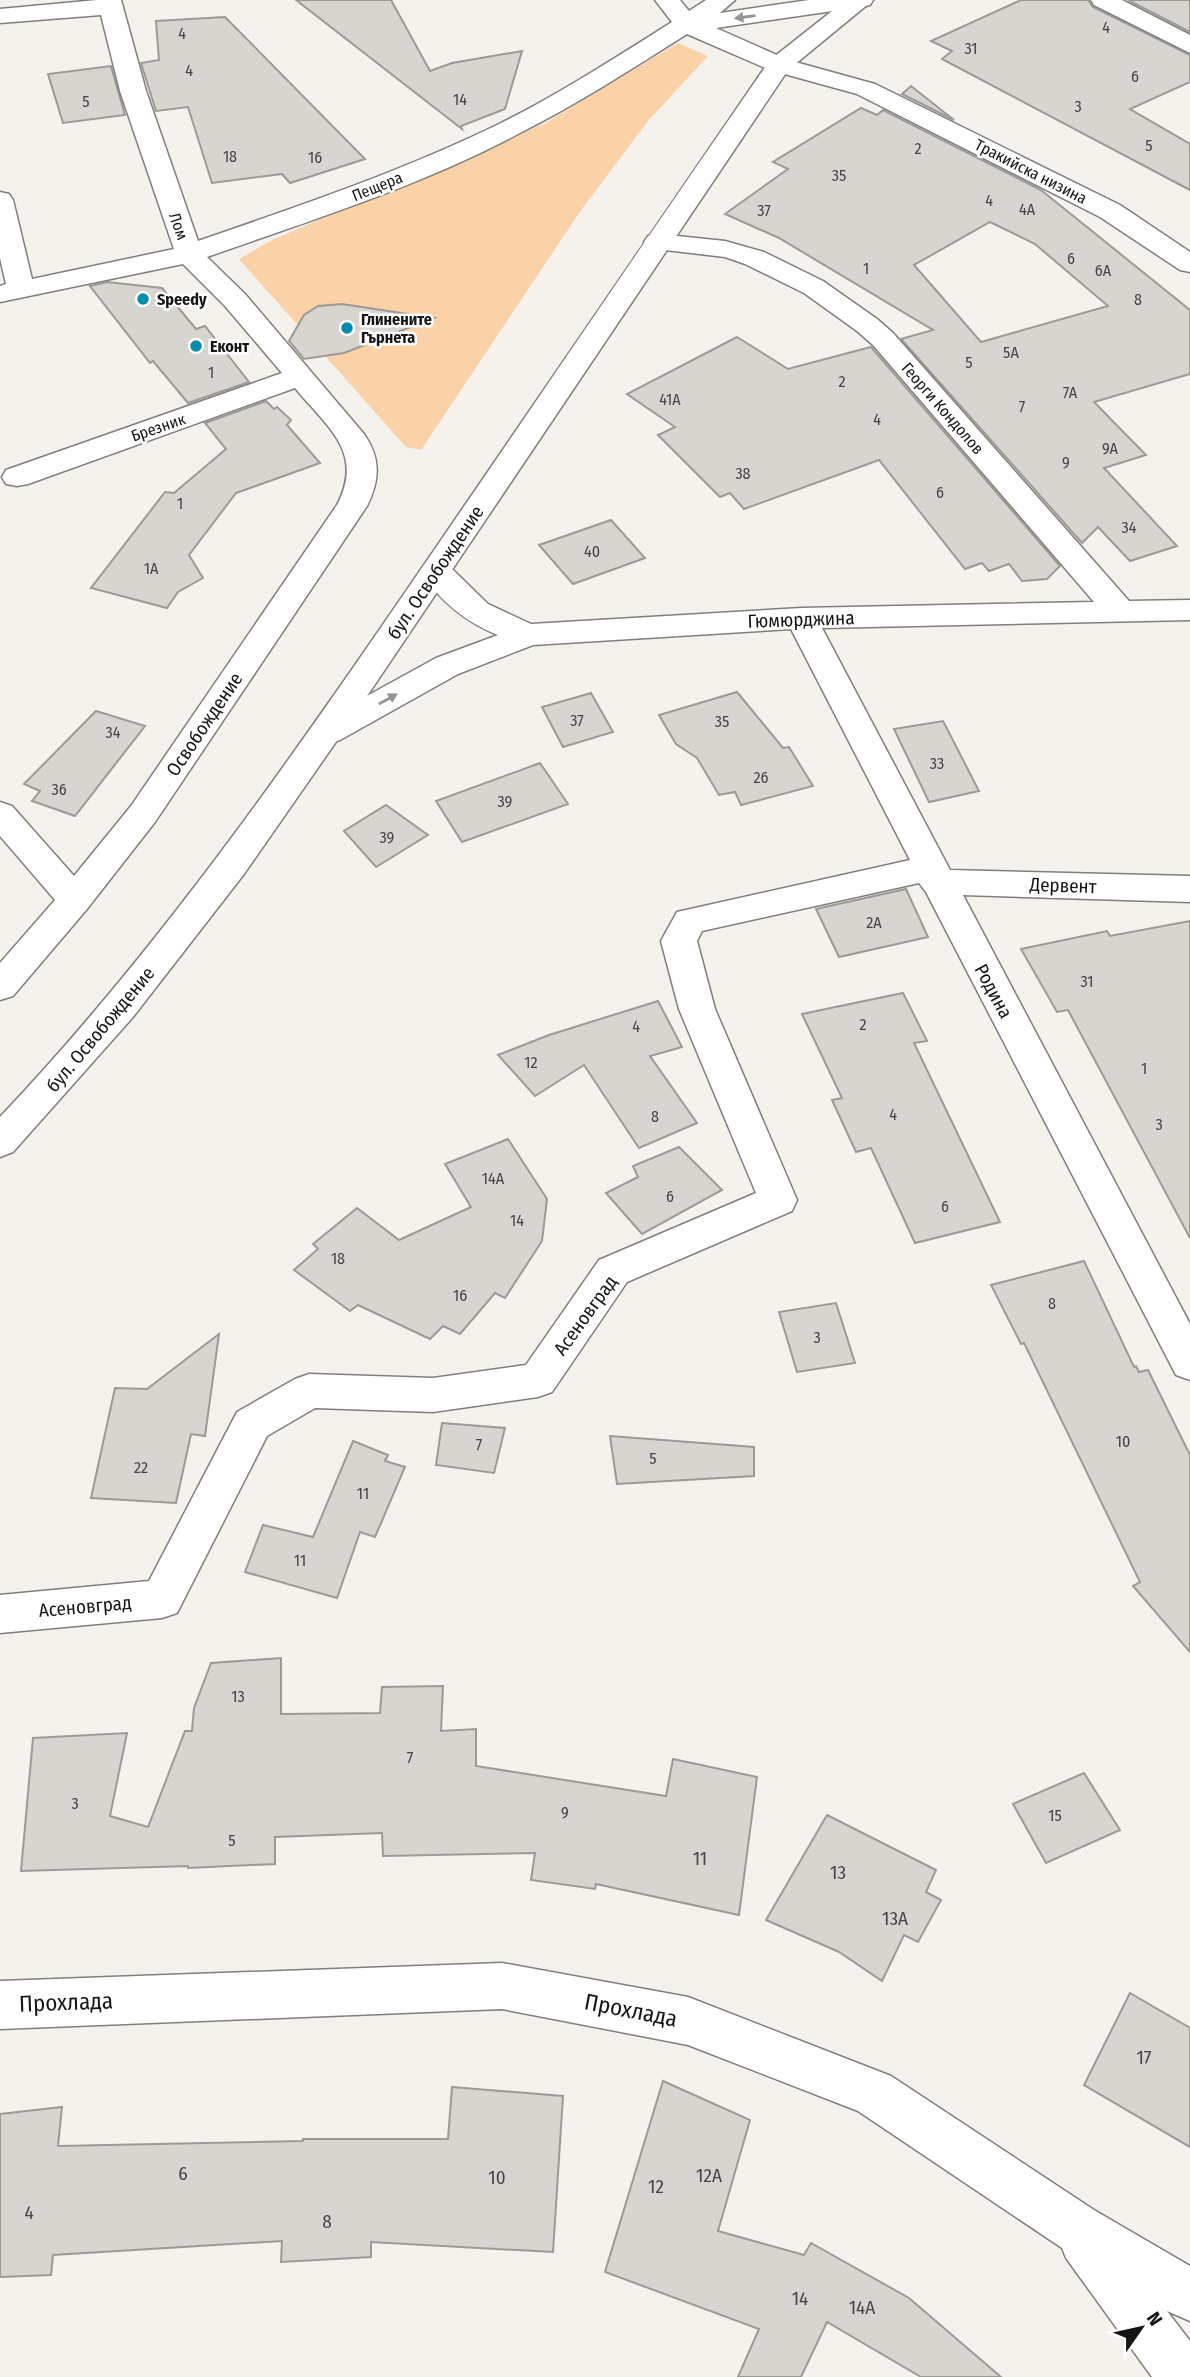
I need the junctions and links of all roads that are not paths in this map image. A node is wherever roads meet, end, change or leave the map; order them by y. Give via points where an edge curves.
1 (667, 0) edge
2 (723, 0) edge
3 (861, 0) edge
4 (1103, 0) edge
5 (110, 4) edge
6 (0, 16) edge
7 (688, 25) junction
8 (1190, 45) edge
9 (779, 65) junction
10 (0, 200) edge
11 (658, 242) junction
12 (189, 254) junction
13 (1190, 264) edge
14 (10, 291) edge
15 (299, 377) junction
16 (354, 440) joint
17 (17, 477) dead end
18 (436, 570) junction
19 (1190, 610) edge
20 (1120, 611) junction
21 (801, 618) junction
22 (529, 635) junction
23 (328, 732) junction
24 (0, 814) edge
25 (933, 875) junction
26 (1190, 889) edge
27 (75, 901) junction
28 (0, 987) edge
29 (0, 1142) edge
30 (1190, 1363) edge
31 (0, 1614) edge
32 (0, 2005) edge
33 (1076, 2228) junction
34 (1190, 2295) edge
35 (1184, 2377) edge

1 - 7 street
2 - 7 street, Пещера
3 -> 7 street
3 - 9 street, бул. Освобождение
4 - 8 street
5 - 6 street
5 - 12 street, Лом via 133,90
7 - 9 street, Тракийска низина
7 - 12 street, Пещера via 507,130 373,189
9 - 11 street, бул. Освобождение
9 - 13 street, Тракийска низина via 866,89 1098,205
10 - 14 street
11 - 18 street, бул. Освобождение
11 - 20 street, Георги Кондолов via 731,251 759,260 830,297 883,339
12 - 14 street, Пещера
12 - 15 street, Лом via 236,300
15 - 16 street, Лом
15 - 17 street, Брезник
16 - 27 street, Освобождение via 365,473 352,506 143,814
18 - 22 street, Гюмюрджина via 470,608
18 - 23 street, бул. Освобождение
19 - 20 street, Гюмюрджина
20 - 21 street, Гюмюрджина
21 - 22 street, Гюмюрджина
21 - 25 street, Родина
23 -> 22 street via 447,666
23 - 29 street, бул. Освобождение via 183,930
24 - 27 street
25 - 26 street, Дервент
25 - 30 street, Родина
25 - 31 street, Асеновград via 689,921 679,941 697,1009 778,1200 613,1271 538,1380 433,1395 309,1391 252,1423 162,1599
27 - 28 street, Освобождение
32 - 33 street, Прохлада via 502,1986 688,2021 874,2093
33 - 34 street, Прохлада
33 - 35 street

